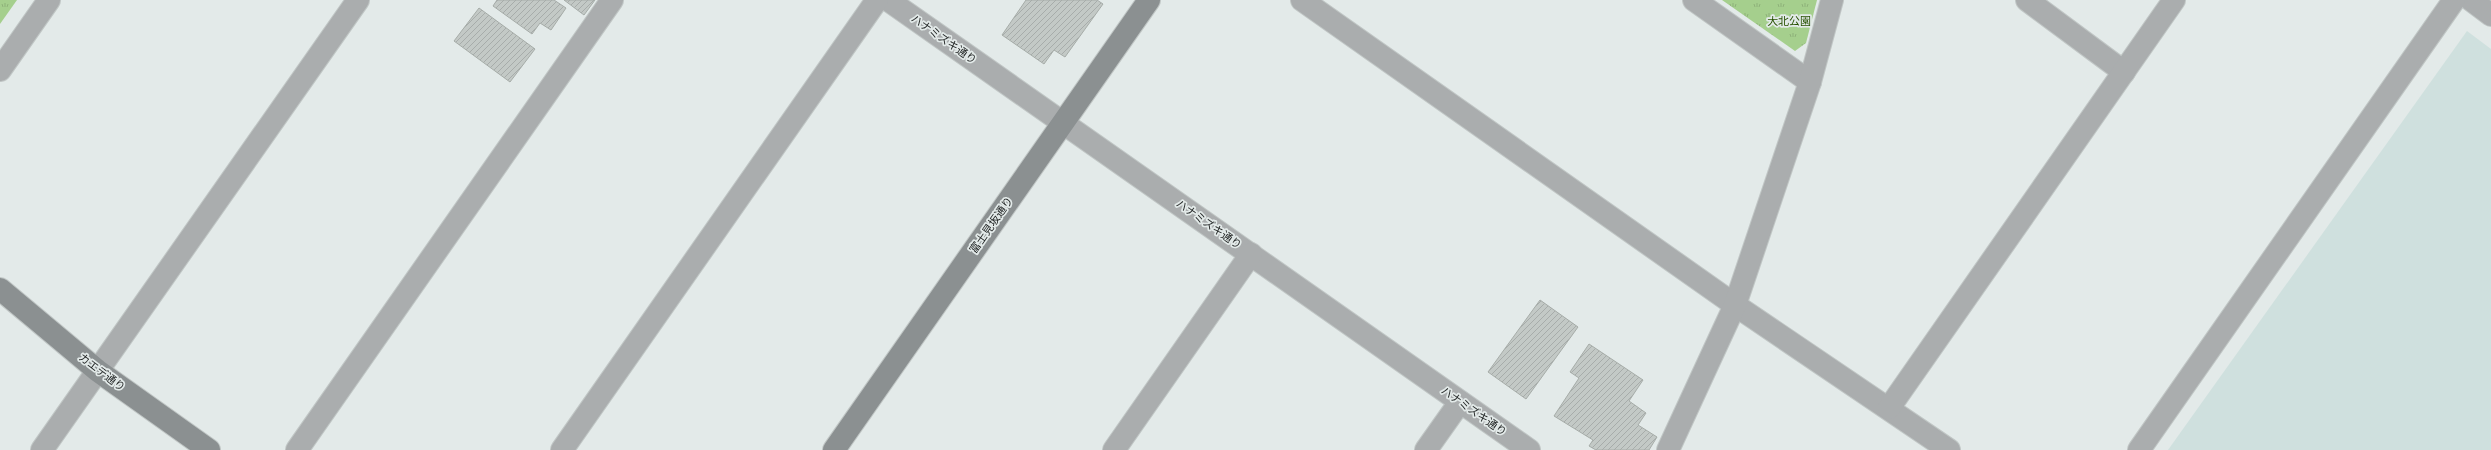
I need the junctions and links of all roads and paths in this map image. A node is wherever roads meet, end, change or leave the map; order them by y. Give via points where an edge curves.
1 (49, 0) edge
2 (358, 0) edge
3 (612, 0) edge
4 (877, 0) edge
5 (888, 0) edge
6 (1149, 0) edge
7 (1302, 0) edge
8 (1694, 0) edge
9 (1832, 0) edge
10 (2027, 0) edge
11 (2174, 0) edge
12 (2454, 0) edge
13 (2471, 0) edge
14 (2491, 15) edge
15 (0, 70) edge
16 (2124, 72) junction
17 (1810, 82) junction
18 (1064, 122) junction
19 (1251, 254) junction
20 (0, 289) edge
21 (1735, 305) junction
22 (98, 371) junction
23 (1460, 402) junction
24 (1890, 408) junction
25 (42, 450) edge
26 (209, 450) edge
27 (297, 450) edge
28 (562, 450) edge
29 (834, 450) edge
30 (1114, 450) edge
31 (1426, 450) edge
32 (1529, 450) edge
33 (1668, 450) edge
34 (1949, 450) edge
35 (2139, 450) edge

1 - 15 street
2 - 22 street
3 - 27 street
4 - 28 street
5 - 18 street, ハナミズキ通り
6 - 18 street, 富士見坂通り
7 - 21 street
8 - 17 street
9 - 17 street
10 - 16 street
11 - 16 street
12 - 35 street
13 - 14 street
16 - 24 street
17 - 21 street
18 - 19 street, ハナミズキ通り
18 - 29 street, 富士見坂通り
19 - 23 street, ハナミズキ通り
19 - 30 street
20 - 22 street, カエデ通り
21 - 24 street
21 - 33 street
22 - 25 street
22 - 26 street, カエデ通り
23 - 31 street
23 - 32 street, ハナミズキ通り
24 - 34 street

